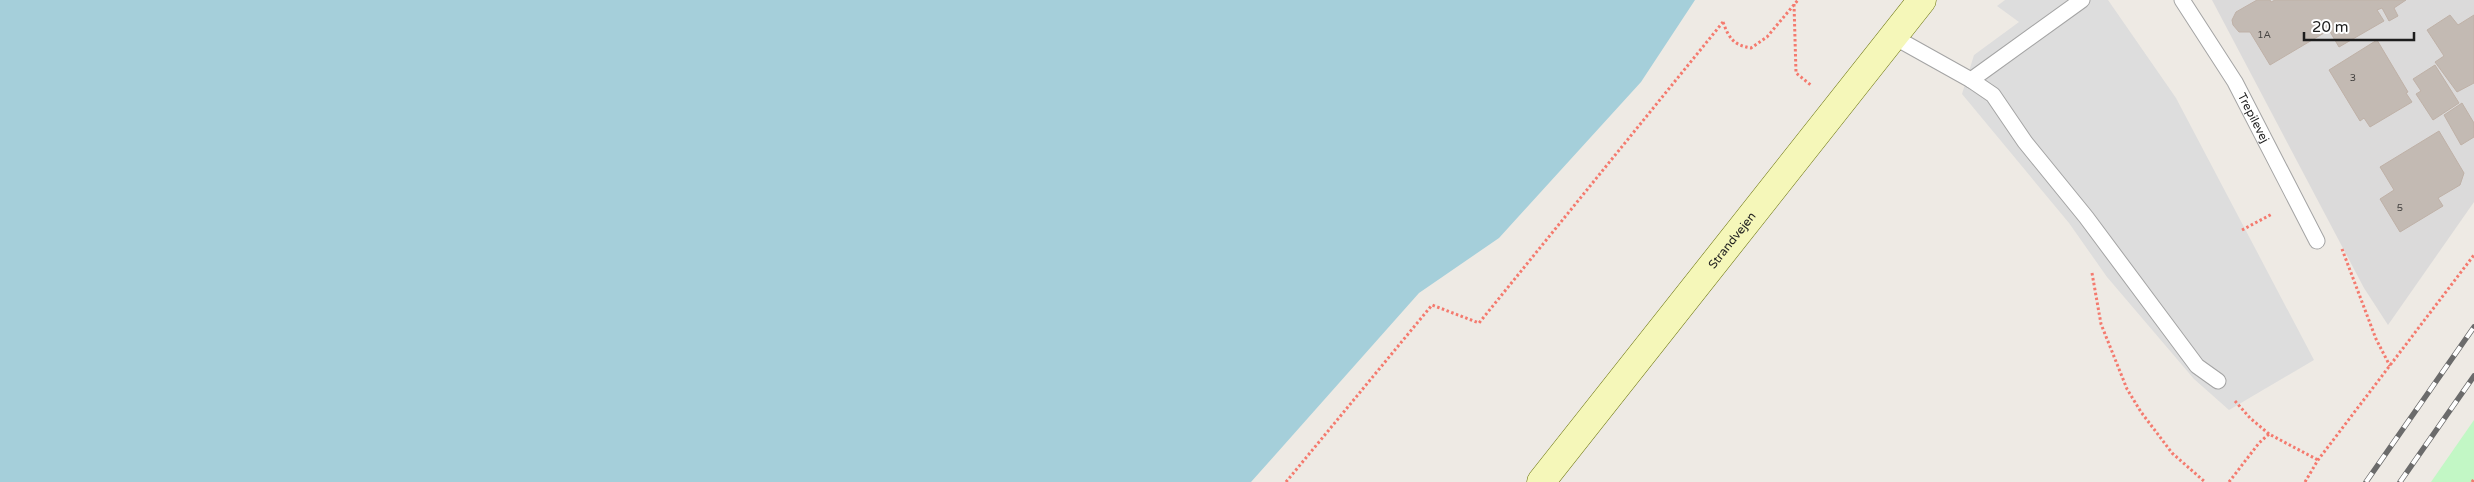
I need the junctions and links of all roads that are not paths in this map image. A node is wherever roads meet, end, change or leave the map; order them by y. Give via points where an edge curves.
1 (1922, 0) edge
2 (2082, 0) edge
3 (2182, 0) edge
4 (1894, 37) junction
5 (1971, 80) junction
6 (2317, 241) dead end
7 (2218, 381) road end
8 (1541, 482) edge

1 - 4 main road, Strandvejen
2 - 5 lane
3 - 6 lane, Trepilevej via 2235,82
4 - 5 lane
4 - 8 main road, Strandvejen
5 - 7 lane via 1993,95 2025,142 2086,217 2197,366

